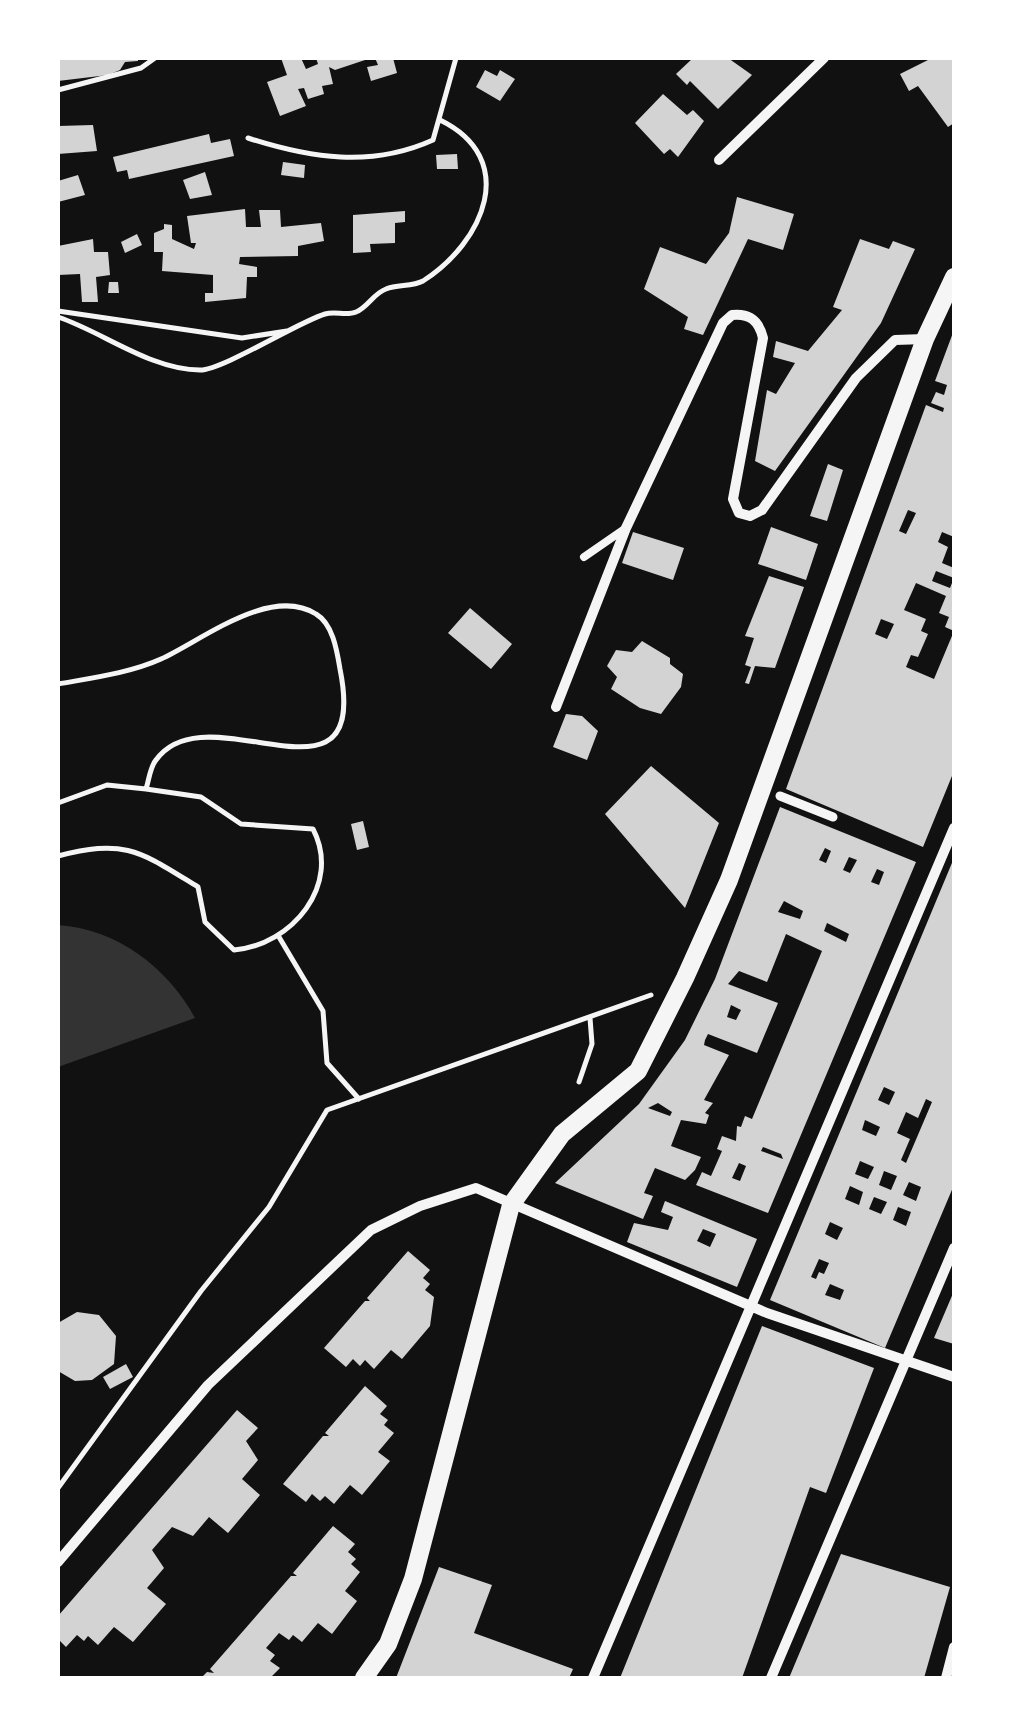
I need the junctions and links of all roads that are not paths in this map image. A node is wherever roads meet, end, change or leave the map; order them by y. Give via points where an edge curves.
1 (824, 58) edge
2 (719, 160) dead end
3 (954, 276) edge
4 (925, 339) junction
5 (626, 528) junction
6 (584, 557) dead end
7 (556, 707) dead end
8 (780, 796) dead end
9 (832, 816) dead end
10 (954, 828) edge
11 (511, 1205) junction
12 (954, 1248) edge
13 (751, 1305) junction
14 (905, 1363) junction
15 (954, 1377) edge
16 (58, 1562) edge
17 (954, 1648) edge
18 (364, 1678) edge
19 (592, 1678) edge
20 (772, 1678) edge
21 (946, 1678) edge

1 - 2 street
3 - 4 street
4 - 5 street via 896,340 869,365 762,510 744,516 733,499 762,338 753,318 732,315
4 - 11 street via 730,880 685,978 638,1072 562,1134
5 - 6 lane
5 - 7 street
8 - 9 street
10 - 13 street
11 - 13 street
11 - 16 street via 476,1188 370,1230 208,1385
11 - 18 street via 413,1579 388,1644
12 - 14 street
13 - 14 street
13 - 19 street
14 - 15 street
14 - 20 street
17 - 21 street

